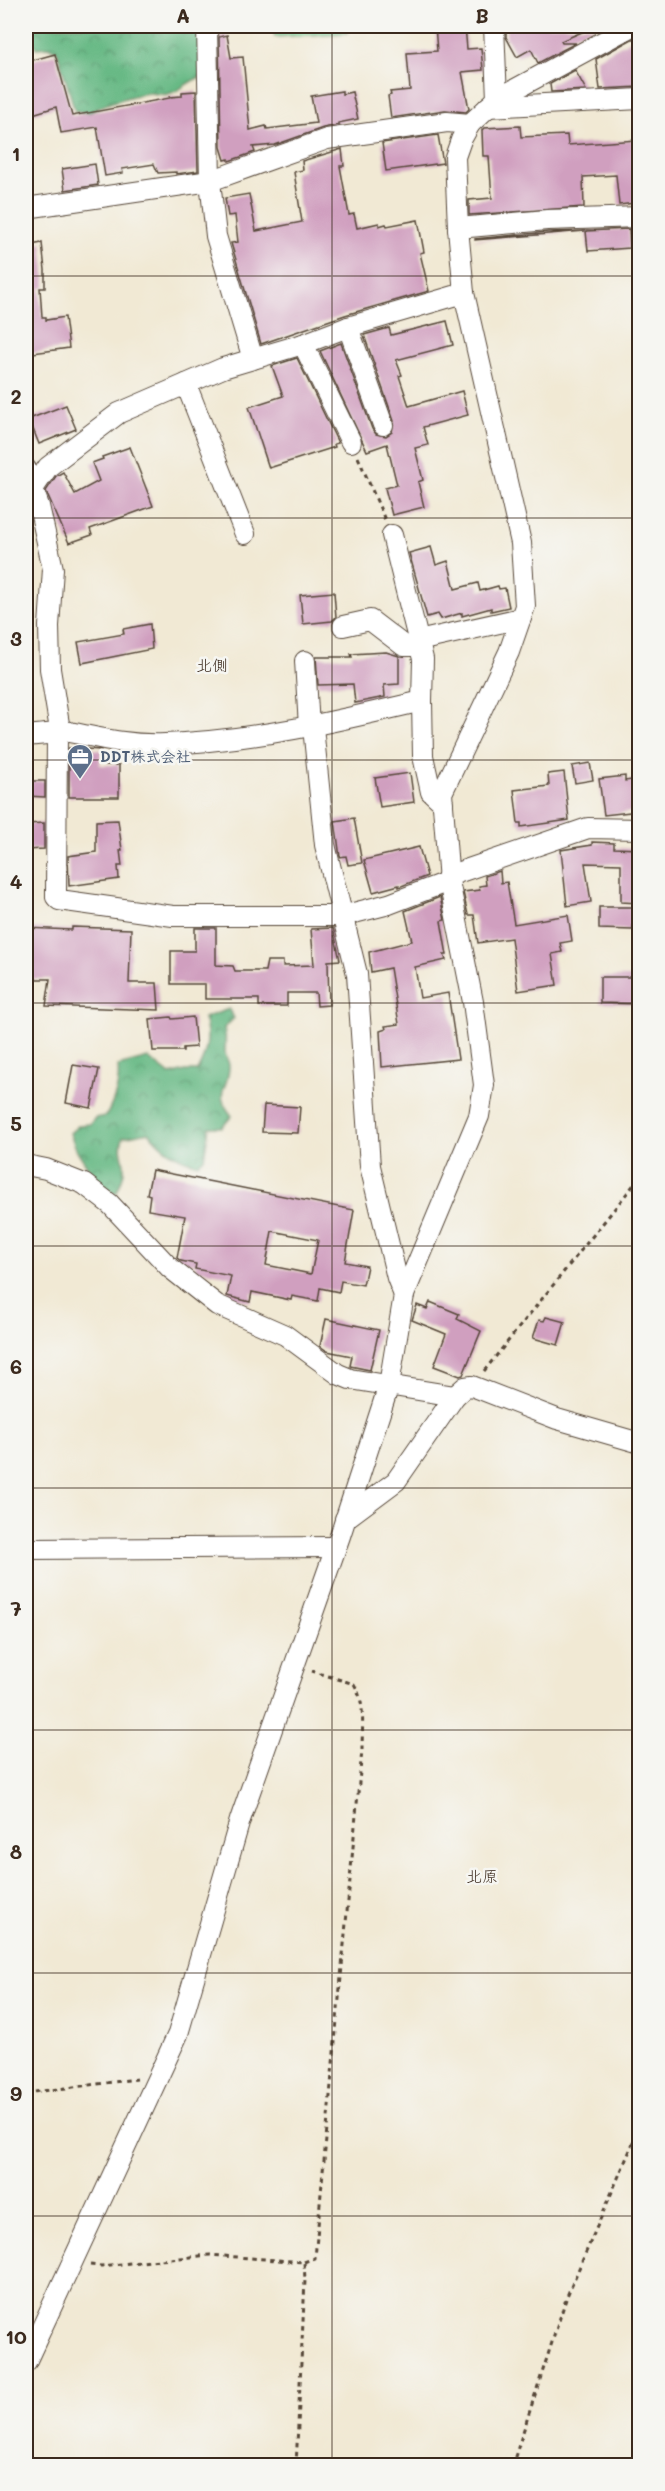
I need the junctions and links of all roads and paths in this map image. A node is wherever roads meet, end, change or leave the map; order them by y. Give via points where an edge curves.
1 (207, 26) edge
2 (494, 26) edge
3 (632, 26) edge
4 (639, 99) edge
5 (492, 103) junction
6 (470, 124) junction
7 (210, 181) junction
8 (26, 208) edge
9 (639, 217) edge
10 (458, 228) junction
11 (464, 293) junction
12 (348, 327) junction
13 (303, 344) junction
14 (253, 359) junction
15 (186, 384) junction
16 (383, 425) dead end
17 (351, 442) joint
18 (28, 485) edge
19 (245, 534) dead end
20 (392, 535) joint
21 (521, 618) junction
22 (344, 626) dead end
23 (419, 643) junction
24 (305, 661) dead end
25 (422, 701) junction
26 (311, 727) junction
27 (58, 732) junction
28 (26, 736) edge
29 (442, 803) junction
30 (639, 829) edge
31 (448, 879) junction
32 (342, 916) junction
33 (26, 1165) edge
34 (639, 1177) edge
35 (404, 1295) junction
36 (389, 1385) junction
37 (464, 1391) junction
38 (639, 1443) edge
39 (345, 1519) junction
40 (336, 1547) junction
41 (26, 1550) edge
42 (293, 1666) junction
43 (160, 2077) junction
44 (26, 2093) edge
45 (639, 2127) edge
46 (304, 2262) junction
47 (71, 2263) junction
48 (33, 2334) edge
49 (26, 2362) edge
50 (296, 2466) edge
51 (512, 2466) edge

1 - 7 street
2 - 5 street
3 - 5 street
4 - 5 street
5 - 6 street
6 - 7 street via 447,122 327,140
6 - 10 street via 455,157
7 - 8 street
7 - 14 street via 216,236
9 - 10 street
10 - 11 street
11 - 12 street
11 - 21 street via 521,543 525,606
12 - 13 street
12 - 16 street
13 - 14 street
13 - 17 street
14 - 15 street
15 - 18 street via 119,413
15 - 19 street
17 - 20 path
18 - 27 street via 54,569 50,669
20 - 23 street
21 - 23 street
21 - 29 street via 509,652 444,785
22 - 23 street via 370,620 404,646
23 - 25 street via 423,659
24 - 26 street
25 - 26 street
25 - 29 street via 423,756 431,792
26 - 27 street via 164,744
26 - 32 street via 325,845
27 - 28 street
27 - 32 street via 59,900 173,916
29 - 31 street
30 - 31 street via 588,828
31 - 32 street via 389,903
31 - 35 street via 473,1002 484,1085 480,1116
32 - 35 street via 357,974 370,1166
33 - 36 street via 84,1184 110,1204 170,1269 217,1305 285,1335 338,1374
34 - 37 path
35 - 36 street
36 - 37 street
36 - 39 street
37 - 38 street
37 - 39 street via 396,1480
39 - 40 street
40 - 41 street
40 - 42 street
42 - 43 street via 240,1820 178,2034
42 - 46 path via 354,1684 362,1704 362,1750 315,2258
43 - 44 path
43 - 47 street
45 - 51 path via 567,2296
46 - 47 path via 210,2255 101,2266
46 - 50 path
47 - 48 street
48 - 49 street

